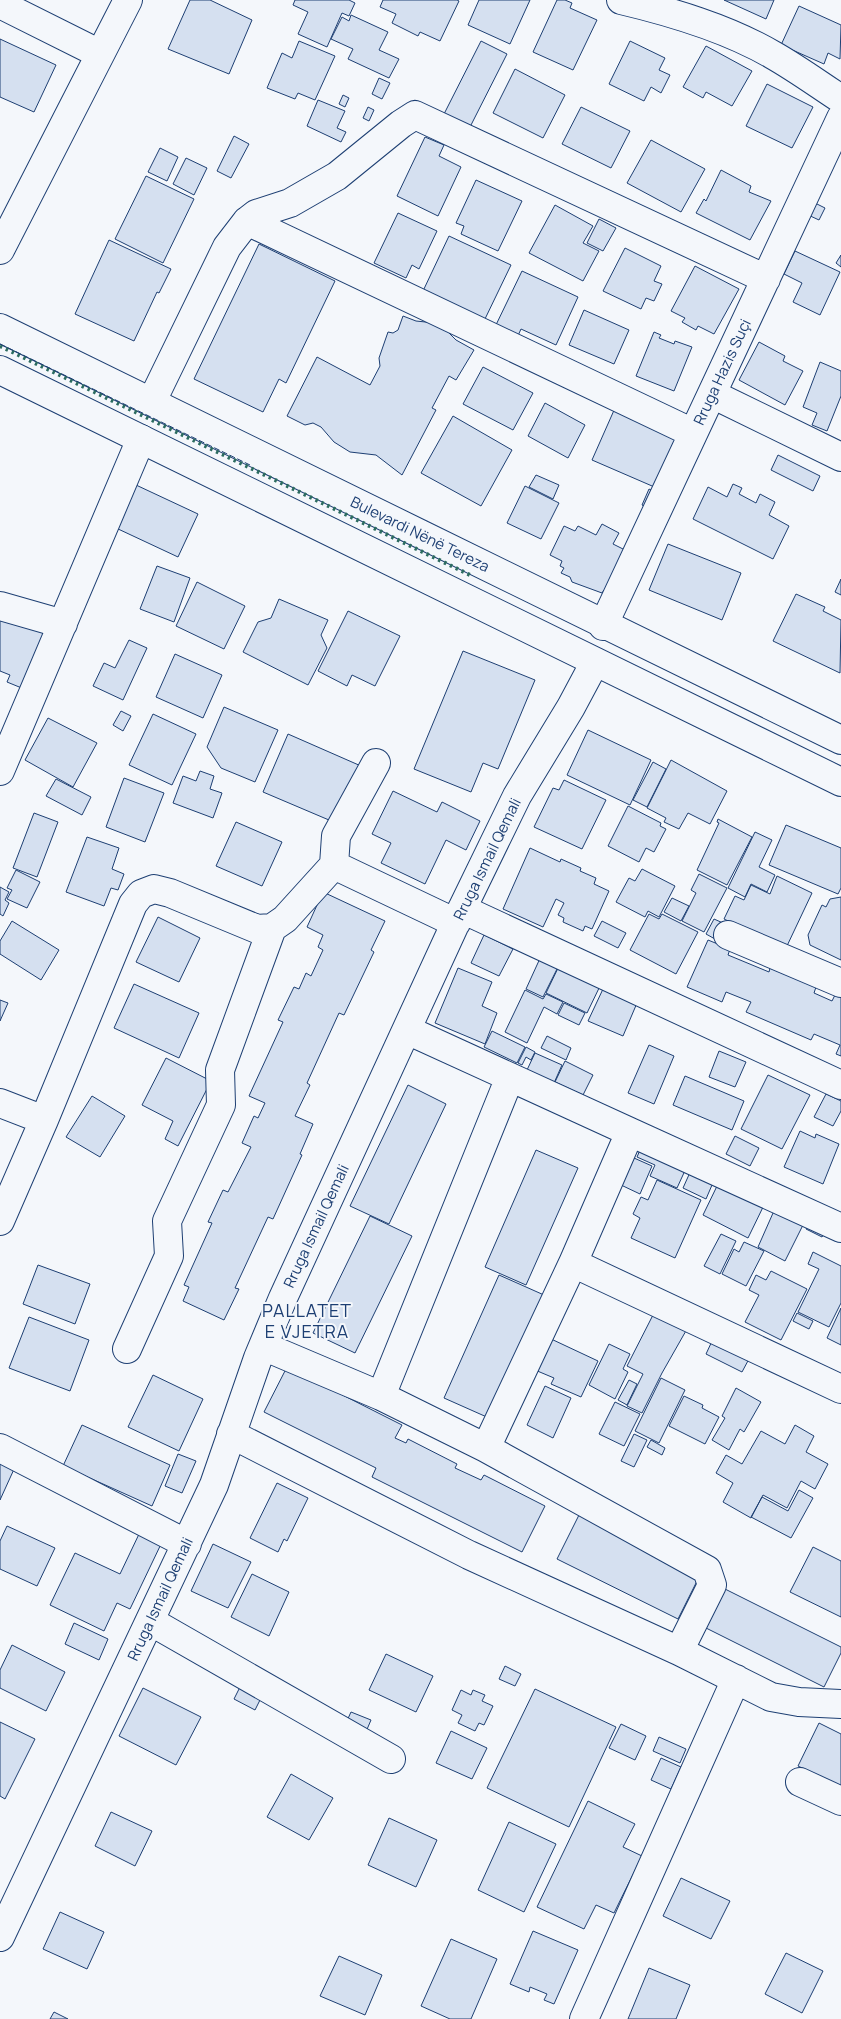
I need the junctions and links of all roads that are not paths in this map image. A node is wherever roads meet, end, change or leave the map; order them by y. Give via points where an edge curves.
1 (128, 0) edge
2 (621, 0) edge
3 (0, 4) edge
4 (100, 54) junction
5 (841, 99) edge
6 (841, 118) edge
7 (832, 159) edge
8 (247, 221) junction
9 (0, 250) edge
10 (766, 279) junction
11 (0, 328) edge
12 (0, 370) edge
13 (712, 394) junction
14 (152, 401) junction
15 (693, 434) junction
16 (141, 439) junction
17 (841, 457) edge
18 (0, 606) edge
19 (63, 624) junction
20 (603, 626) junction
21 (594, 662) junction
22 (841, 740) edge
23 (376, 763) dead end
24 (0, 771) edge
25 (841, 782) edge
26 (334, 865) junction
27 (459, 916) junction
28 (272, 928) junction
29 (728, 936) dead end
30 (841, 983) edge
31 (407, 1030) junction
32 (510, 1077) junction
33 (841, 1085) edge
34 (0, 1103) edge
35 (44, 1120) junction
36 (630, 1132) junction
37 (0, 1221) edge
38 (841, 1228) edge
39 (572, 1263) junction
40 (263, 1346) junction
41 (127, 1349) dead end
42 (841, 1388) edge
43 (381, 1396) junction
44 (231, 1434) junction
45 (0, 1448) edge
46 (486, 1448) junction
47 (187, 1544) junction
48 (150, 1621) junction
49 (679, 1651) junction
50 (736, 1679) junction
51 (841, 1704) edge
52 (391, 1759) dead end
53 (800, 1782) dead end
54 (841, 1800) edge
55 (0, 1937) edge
56 (584, 2019) edge

1 - 4 street
2 - 5 street via 656,8 718,30 772,54
3 - 4 street
4 - 9 street
6 - 7 street, Rruga Hazis Suçi
7 - 10 street, Rruga Hazis Suçi
8 - 10 street via 256,214 290,203 337,176 415,115
8 - 14 street via 227,247
8 - 15 street
10 - 13 street, Rruga Hazis Suçi
11 - 14 street, Bulevardi Nënë Tereza
12 - 16 street
13 - 15 street, Rruga Hazis Suçi
13 - 17 street
14 - 20 street, Bulevardi Nënë Tereza
15 - 20 street, Rruga Hazis Suçi
16 - 19 street
16 - 21 street
18 - 19 street
19 - 24 street
20 - 22 street, Bulevardi Nënë Tereza
21 - 25 street
21 - 27 street, Rruga Ismail Qemali via 518,796
23 - 26 street via 336,836
26 - 27 street
26 - 28 street via 285,919
27 - 31 street, Rruga Ismail Qemali
27 - 33 street
28 - 35 street via 257,929 170,893 154,889 141,894 133,904
28 - 41 street via 220,1070 221,1106 167,1221 169,1256
29 - 30 street
31 - 32 street
31 - 40 street, Rruga Ismail Qemali
32 - 36 street
32 - 43 street
34 - 35 street
35 - 37 street
36 - 38 street
36 - 39 street
39 - 42 street
39 - 46 street
40 - 43 street
40 - 44 street, Rruga Ismail Qemali
43 - 46 street
44 - 47 street, Rruga Ismail Qemali via 214,1485
44 - 49 street via 469,1555
45 - 47 street
46 - 49 street via 707,1570 712,1585
47 - 48 street, Rruga Ismail Qemali
48 - 52 street
48 - 55 street, Rruga Ismail Qemali
49 - 50 street
50 - 51 street via 771,1697
50 - 56 street
53 - 54 street

